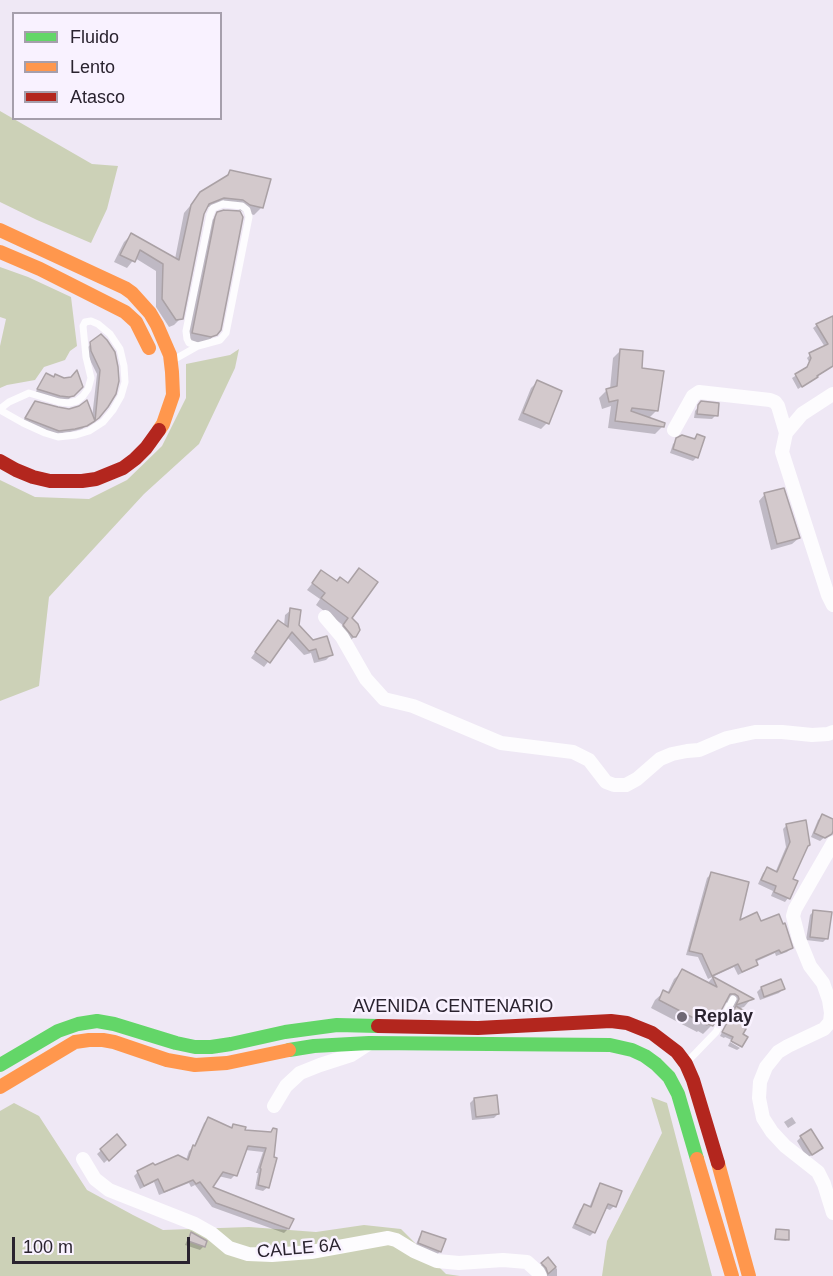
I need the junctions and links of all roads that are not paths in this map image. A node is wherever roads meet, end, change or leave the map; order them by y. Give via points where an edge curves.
1 (0, 230) edge
2 (0, 252) edge
3 (187, 339) junction
4 (198, 346) junction
5 (169, 357) junction
6 (154, 362) dead end
7 (833, 394) edge
8 (0, 409) edge
9 (674, 430) dead end
10 (786, 433) junction
11 (0, 461) edge
12 (833, 605) edge
13 (325, 617) dead end
14 (833, 732) edge
15 (833, 843) edge
16 (833, 858) edge
17 (813, 879) junction
18 (733, 999) dead end
19 (369, 1043) junction
20 (686, 1064) junction
21 (0, 1065) edge
22 (669, 1077) junction
23 (0, 1087) edge
24 (274, 1106) dead end
25 (83, 1159) dead end
26 (833, 1213) edge
27 (540, 1276) edge
28 (732, 1276) edge
29 (749, 1276) edge

1 - 5 main road via 137,297 150,313
2 - 6 main road via 125,312 144,335
3 - 4 lane
3 - 4 lane via 211,212 219,205 242,206 249,217 226,333 220,340
3 - 5 lane
4 - 5 lane
5 - 11 main road via 173,395 163,424 146,448 123,468 96,479 66,482 33,477
7 - 10 street via 802,414
8 - 8 lane via 29,393 69,403 83,396 91,378 85,322 98,324 120,349 125,382 121,396 103,422 89,431 58,437
9 - 10 street via 699,392 775,402
10 - 12 street via 782,452
13 - 14 street via 384,699 413,706 501,743 573,752 589,760 606,782 614,785 626,785 672,754 699,750 727,738 755,732
15 - 17 street
16 - 17 lane
17 - 26 street via 793,916 810,966 823,983 829,1000 830,1022 824,1029 778,1052 766,1067 759,1098 763,1118 772,1132 818,1172
18 - 20 lane via 716,1032
19 - 22 main road, AVENIDA CENTENARIO via 610,1045 645,1056
19 - 23 main road, AVENIDA CENTENARIO via 314,1046 227,1063 195,1065 114,1042 89,1040 75,1042
19 - 24 street via 351,1055 300,1073
20 - 21 main road, AVENIDA CENTENARIO via 652,1033 611,1021 478,1028 337,1025 211,1047 176,1043 97,1021 58,1031
20 - 22 lane
20 - 29 main road, AVENIDA CENTENARIO
22 - 28 main road, AVENIDA CENTENARIO via 678,1094
25 - 27 street, CALLE 6A via 95,1179 110,1190 195,1224 229,1248 248,1254 311,1252 388,1238 437,1261 527,1262

